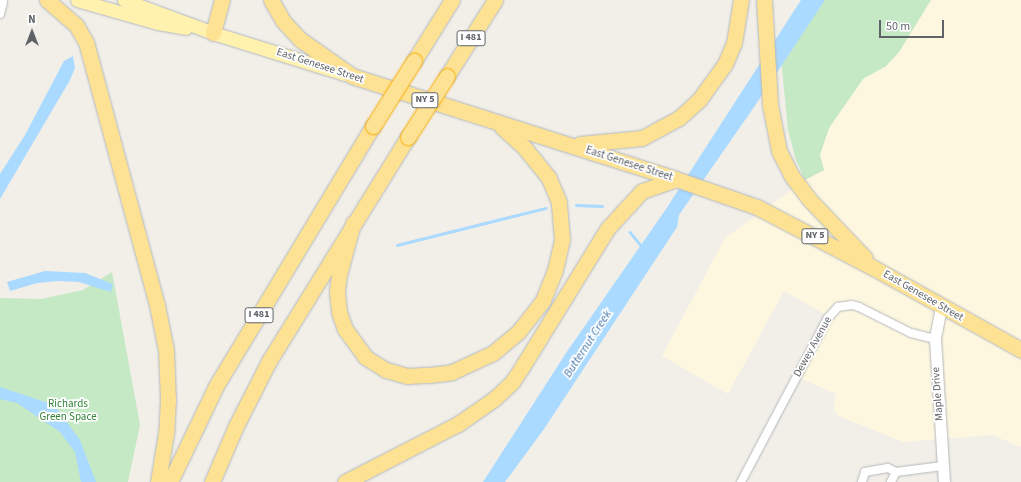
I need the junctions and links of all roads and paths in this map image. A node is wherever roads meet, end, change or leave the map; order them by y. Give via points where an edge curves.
1 (47, 0) edge
2 (78, 0) edge
3 (124, 0) edge
4 (222, 0) edge
5 (271, 0) edge
6 (452, 0) edge
7 (495, 0) edge
8 (741, 0) edge
9 (764, 0) edge
10 (3, 2) dead end
11 (0, 14) edge
12 (213, 33) junction
13 (352, 76) junction
14 (498, 124) junction
15 (567, 145) junction
16 (676, 179) junction
17 (354, 224) junction
18 (872, 267) junction
19 (941, 307) junction
20 (935, 338) junction
21 (1021, 350) edge
22 (943, 466) junction
23 (896, 472) junction
24 (158, 482) edge
25 (170, 482) edge
26 (212, 482) edge
27 (345, 482) edge
28 (741, 482) edge
29 (862, 482) edge
30 (891, 482) edge
31 (944, 482) edge

1 - 24 highway via 76,25 86,42 157,305 166,350 168,399 166,433
2 - 12 main road, East Genesee Street / NY 5 via 158,23
3 - 12 main road, East Genesee Street / NY 5
4 - 12 highway
5 - 13 highway via 283,21 301,40
6 - 25 highway, I 481, bridge via 216,386
7 - 17 highway, I 481, bridge
8 - 15 highway via 734,43 725,64 699,100 679,118 642,138
9 - 18 highway via 770,105 779,151 791,175 808,199
10 - 11 street
12 - 13 main road, East Genesee Street / NY 5
13 - 14 highway, East Genesee Street / NY 5
14 - 15 highway, East Genesee Street / NY 5
14 - 17 highway via 525,148 549,178 559,202 562,227 555,270 543,300 519,331 503,346 452,372 429,375 407,376 386,370 365,357 345,329 339,312 337,292 338,275
15 - 16 highway, East Genesee Street / NY 5
16 - 18 highway, East Genesee Street / NY 5 via 757,208
16 - 27 highway via 642,191 608,228 512,382 494,399 458,424
17 - 26 highway, I 481 via 269,361 235,428
18 - 19 highway, East Genesee Street / NY 5
19 - 20 street, Maple Drive
19 - 21 highway, East Genesee Street / NY 5
20 - 22 street, Maple Drive
20 - 28 street, Dewey Avenue via 911,333 852,305 838,307 828,318
22 - 23 street
22 - 31 street, Maple Drive
23 - 29 street via 888,468 877,468 865,472
23 - 30 street

